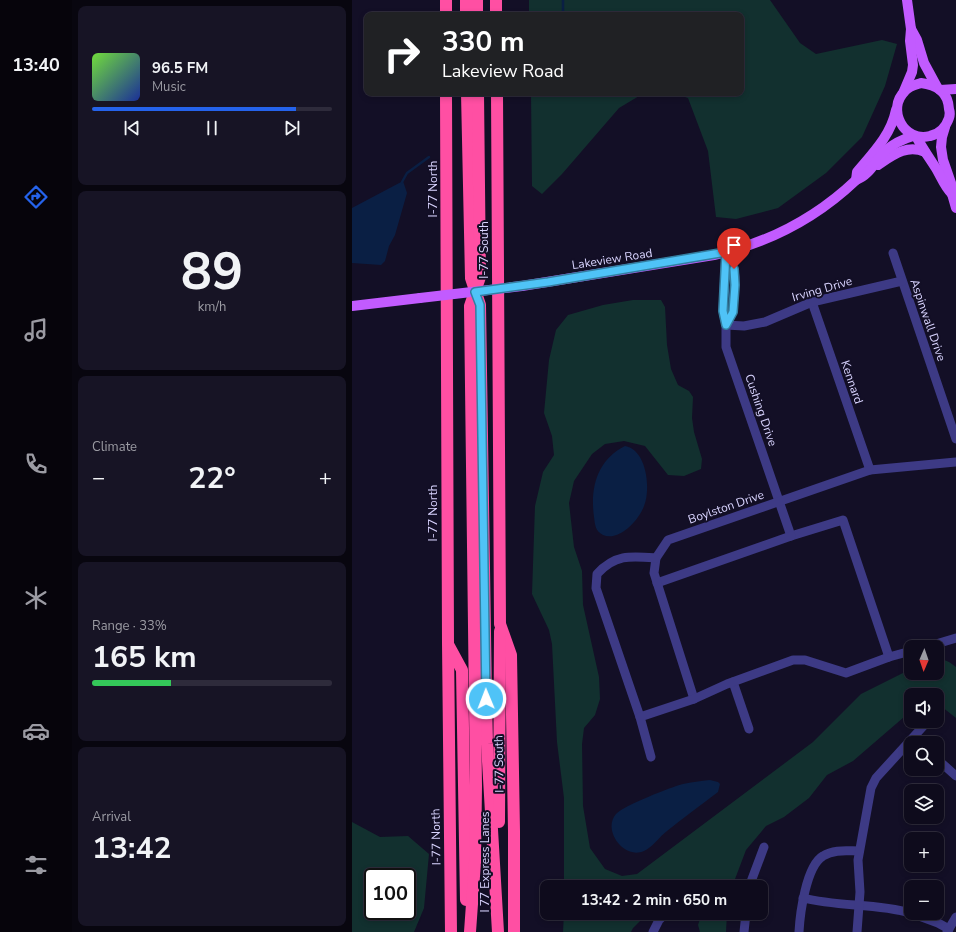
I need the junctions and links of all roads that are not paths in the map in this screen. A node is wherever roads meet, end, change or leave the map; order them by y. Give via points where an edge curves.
1 (446, 0) edge
2 (466, 0) edge
3 (477, 0) edge
4 (496, 0) edge
5 (907, 0) edge
6 (446, 12) edge
7 (466, 12) edge
8 (477, 12) edge
9 (496, 12) edge
10 (911, 29) junction
11 (939, 88) junction
12 (956, 89) edge
13 (904, 91) junction
14 (446, 96) edge
15 (468, 96) edge
16 (478, 96) edge
17 (497, 96) edge
18 (897, 108) junction
19 (953, 112) edge
20 (945, 126) junction
21 (915, 137) junction
22 (925, 152) junction
23 (871, 169) junction
24 (856, 180) junction
25 (952, 194) junction
26 (956, 208) edge
27 (726, 252) junction
28 (893, 253) dead end
29 (475, 254) junction
30 (902, 281) junction
31 (475, 292) junction
32 (812, 302) junction
33 (352, 306) edge
34 (726, 325) junction
35 (475, 329) junction
36 (956, 439) edge
37 (956, 462) edge
38 (870, 470) junction
39 (780, 501) junction
40 (791, 536) junction
41 (656, 558) junction
42 (658, 583) junction
43 (500, 624) junction
44 (956, 638) edge
45 (944, 642) edge
46 (448, 643) junction
47 (904, 653) edge
48 (889, 657) junction
49 (733, 682) junction
50 (694, 699) junction
51 (640, 717) junction
52 (749, 728) dead end
53 (904, 751) edge
54 (651, 756) dead end
55 (944, 765) edge
56 (956, 776) edge
57 (764, 847) dead end
58 (859, 851) junction
59 (752, 880) edge
60 (803, 898) junction
61 (859, 905) junction
62 (904, 911) edge
63 (956, 917) edge
64 (659, 920) edge
65 (745, 920) edge
66 (930, 920) edge
67 (948, 931) edge
68 (451, 932) edge
69 (466, 932) edge
70 (470, 932) edge
71 (498, 932) edge
72 (514, 932) edge
73 (653, 932) edge
74 (744, 932) edge
75 (799, 932) edge
76 (857, 932) edge

1 - 6 highway
2 - 7 highway
3 - 8 highway
4 - 9 highway
5 - 10 main road
10 - 11 main road via 924,62
10 - 13 main road via 913,65
11 - 12 main road
11 - 13 main road via 921,83
11 - 19 main road
13 - 18 main road
14 - 46 highway, I-77 North
15 - 29 highway
16 - 29 highway
17 - 43 highway, I-77 South
18 - 21 main road via 901,125
18 - 24 main road, Lakeview Road via 887,135 857,172
19 - 20 main road
20 - 21 main road via 934,136
20 - 25 main road via 941,146
21 - 22 main road
21 - 23 main road, Lakeview Road via 895,143
22 - 23 main road via 910,148 898,152
22 - 25 main road
23 - 24 main road, Lakeview Road via 864,177
24 - 27 main road, Lakeview Road via 830,202 794,226 761,241
25 - 26 main road
27 - 31 main road, Lakeview Road, bridge
27 - 34 street, Cushing Drive via 735,277 733,312
28 - 30 street, Aspinwall Drive
29 - 31 highway via 480,277
30 - 32 street, Irving Drive
30 - 36 street, Aspinwall Drive
31 - 33 main road, Lakeview Road, bridge
31 - 35 highway via 480,305
32 - 34 street, Irving Drive via 765,322 744,326
32 - 38 street, Kennard
34 - 39 street, Cushing Drive via 726,347
35 - 70 highway via 476,808
35 - 71 highway via 486,729
37 - 38 street, Boylston Drive
38 - 39 street, Boylston Drive
39 - 40 street, Cushing Drive
39 - 41 street, Boylston Drive via 668,540
40 - 42 street
40 - 48 street via 843,520
41 - 42 street via 654,573
41 - 51 street via 635,556 618,559 605,565 597,574 596,588
42 - 50 street
43 - 71 highway, I 77 Express Lanes
43 - 72 highway, I-77 South via 511,655
44 - 45 street
46 - 68 highway, I-77 North
46 - 69 highway, I 77 Express Lanes via 462,670
47 - 48 street
48 - 49 street via 846,673 804,660 793,660
49 - 50 street
49 - 52 street
50 - 51 street
51 - 54 street
53 - 58 street via 873,784
55 - 56 street
57 - 59 street
58 - 60 street via 833,852 817,860
58 - 61 street
60 - 61 street
60 - 75 street
61 - 62 street
61 - 76 street
63 - 67 street
64 - 73 street
65 - 74 street
66 - 67 street

